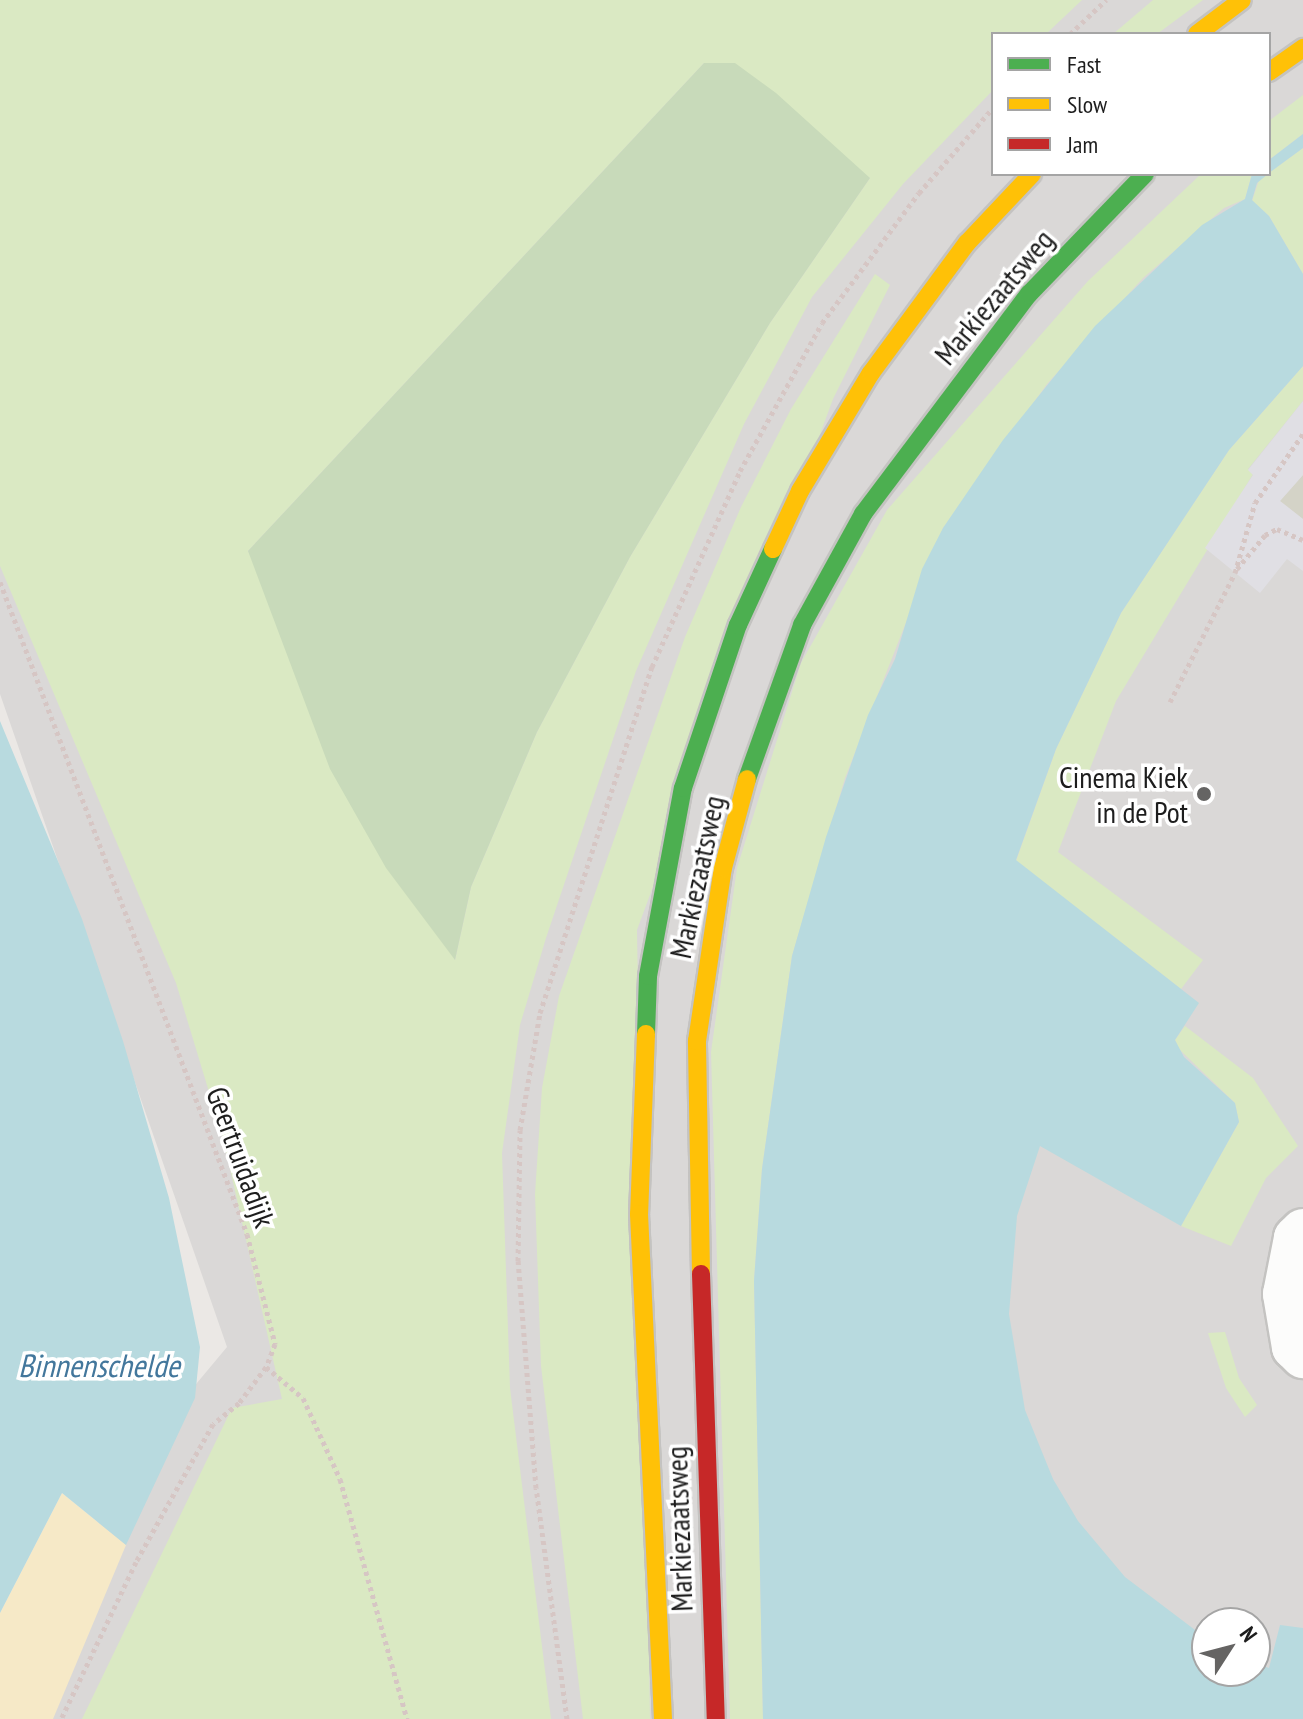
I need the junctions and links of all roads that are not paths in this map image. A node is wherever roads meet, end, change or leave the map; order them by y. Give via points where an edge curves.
1 (1242, 0) edge
2 (1200, 32) edge
3 (1303, 48) edge
4 (1271, 71) edge
5 (1030, 176) edge
6 (1143, 176) edge
7 (1303, 1231) edge
8 (1303, 1356) edge
9 (663, 1719) edge
10 (716, 1719) edge

1 - 2 main road
3 - 4 main road
5 - 9 main road, Markiezaatsweg via 967,243 871,373 800,491 738,625 683,788 648,976 639,1214
6 - 10 main road, Markiezaatsweg via 1029,294 863,514 802,625 759,733 723,868 697,1041 706,1514
7 - 8 street via 1296,1238 1285,1294 1294,1347

